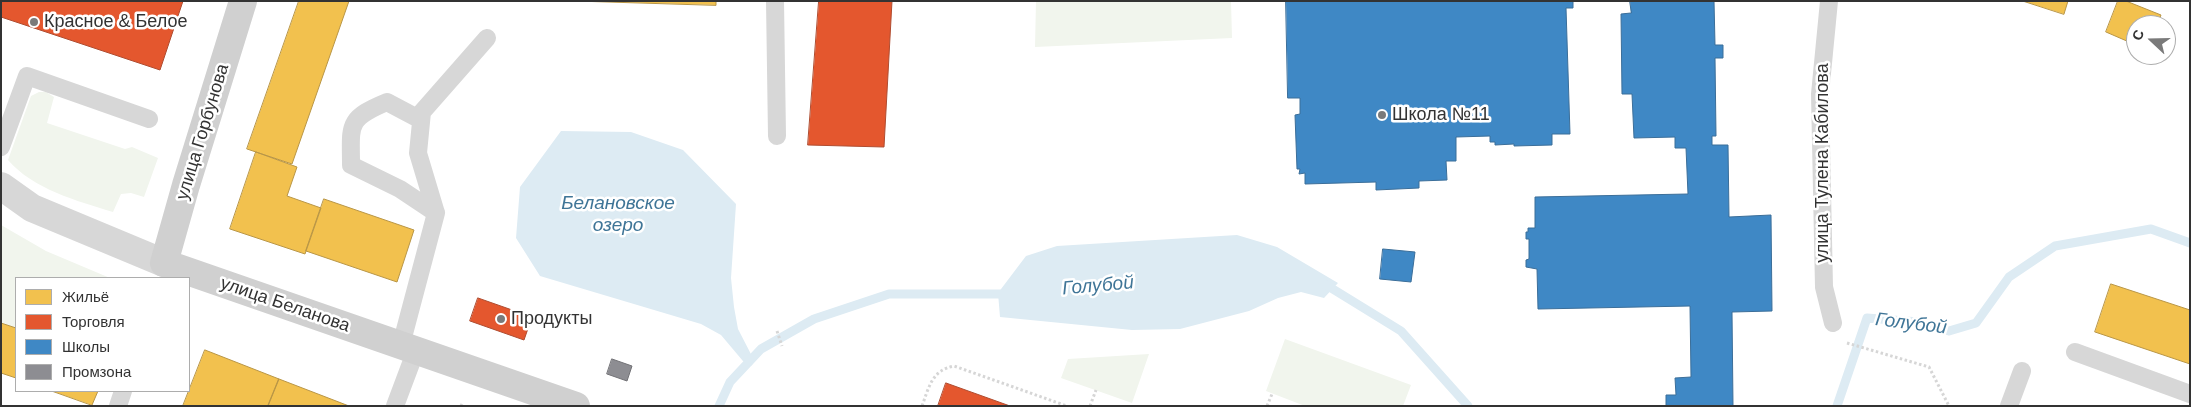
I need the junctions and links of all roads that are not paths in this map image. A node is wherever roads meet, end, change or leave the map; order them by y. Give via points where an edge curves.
1 (243, 1) edge
2 (775, 1) edge
3 (1828, 1) edge
4 (487, 38) dead end
5 (149, 119) dead end
6 (422, 120) junction
7 (777, 136) dead end
8 (1, 147) edge
9 (1, 186) edge
10 (436, 213) junction
11 (162, 271) edge
12 (182, 277) edge
13 (190, 280) edge
14 (1833, 324) dead end
15 (409, 347) junction
16 (2075, 352) dead end
17 (2022, 371) dead end
18 (123, 392) edge
19 (2190, 394) edge
20 (118, 406) edge
21 (395, 406) edge
22 (576, 406) edge
23 (2009, 406) edge

1 - 11 street, улица Горбунова
2 - 7 lane
3 - 14 lane, улица Тулена Кабилова via 1820,103 1824,288
4 - 6 lane via 422,112
5 - 8 lane via 27,76
6 - 10 lane via 418,153
6 - 10 lane via 387,102 364,112 352,128 351,165
9 - 11 street, улица Беланова via 32,208
10 - 15 lane
11 - 12 street, улица Беланова
13 - 15 street, улица Беланова
15 - 21 lane
15 - 22 street, улица Беланова
16 - 19 lane
17 - 23 lane
18 - 20 lane

